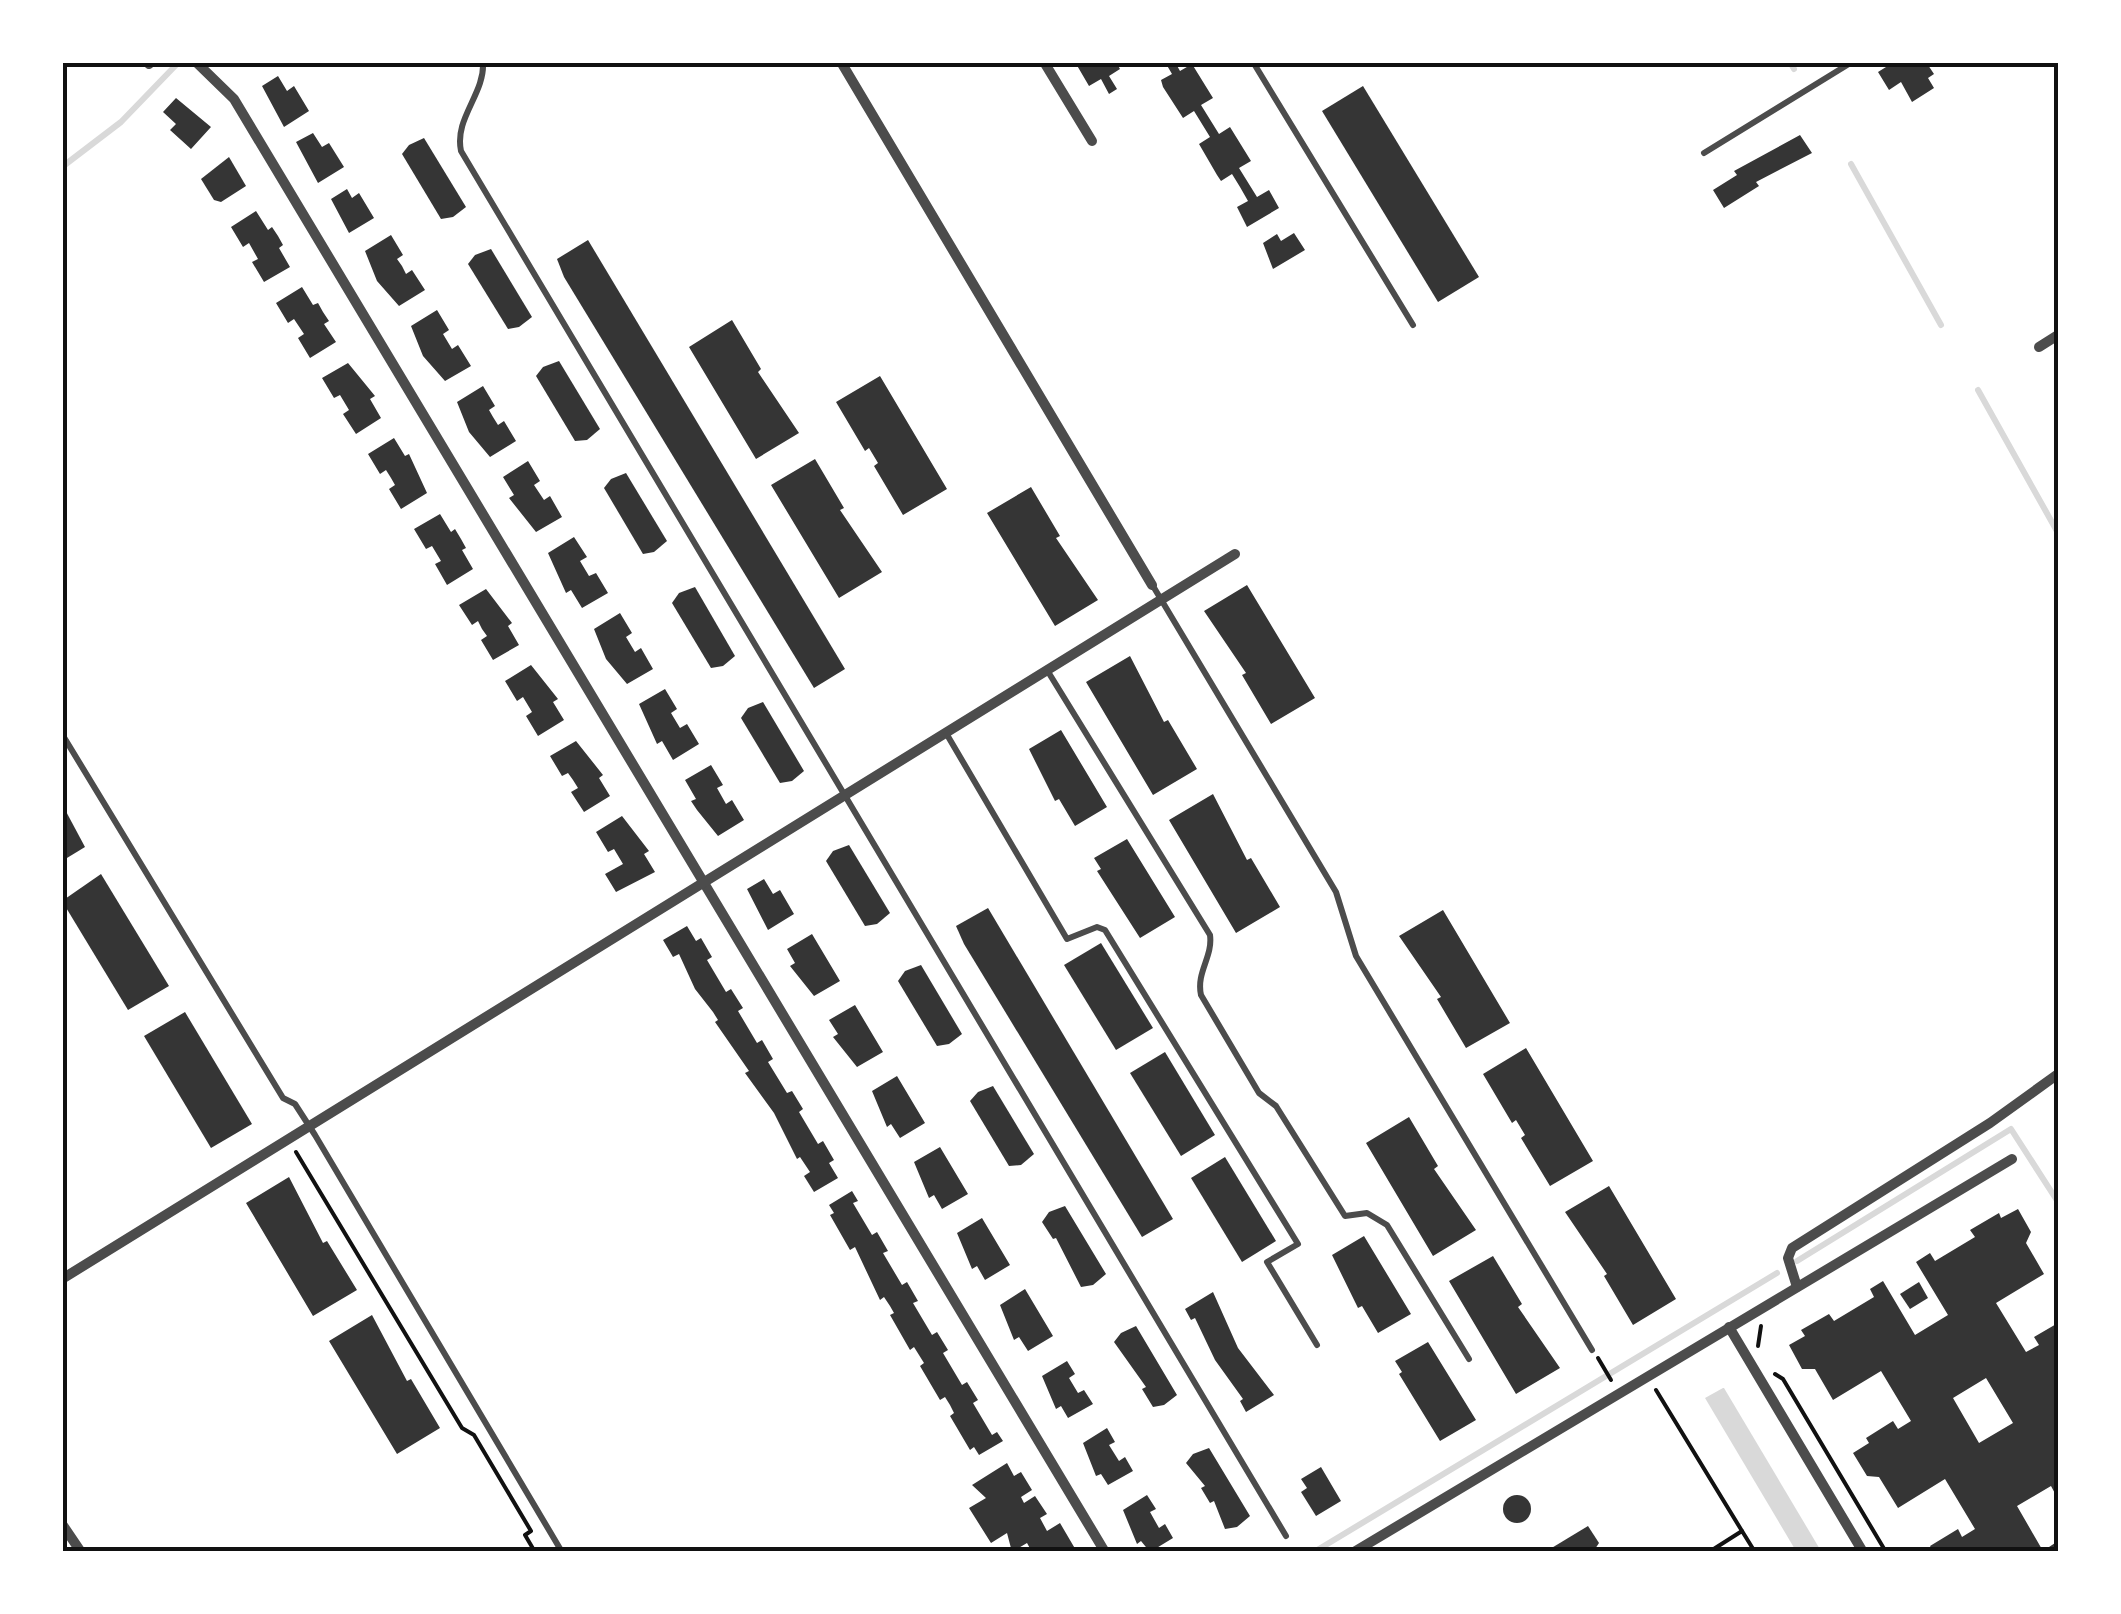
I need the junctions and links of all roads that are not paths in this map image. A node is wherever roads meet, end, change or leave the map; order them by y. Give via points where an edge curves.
1 (196, 62) edge
2 (482, 62) edge
3 (841, 62) edge
4 (1044, 62) edge
5 (1253, 62) edge
6 (1852, 62) edge
7 (1092, 141) dead end
8 (1704, 152) dead end
9 (1413, 325) dead end
10 (2058, 334) edge
11 (2039, 347) dead end
12 (1235, 554) dead end
13 (1152, 585) joint
14 (1161, 599) junction
15 (1046, 670) junction
16 (945, 732) junction
17 (62, 734) edge
18 (846, 793) junction
19 (704, 880) junction
20 (2058, 1074) edge
21 (309, 1126) junction
22 (2012, 1158) dead end
23 (62, 1279) edge
24 (1797, 1287) junction
25 (1729, 1327) junction
26 (1317, 1346) dead end
27 (1592, 1350) dead end
28 (1469, 1359) dead end
29 (62, 1524) edge
30 (1286, 1536) dead end
31 (81, 1552) edge
32 (562, 1552) edge
33 (1105, 1552) edge
34 (1354, 1552) edge
35 (1863, 1552) edge

1 - 19 street via 234,99
2 - 18 lane via 483,77 459,133 461,151
3 - 13 street
4 - 7 street
5 - 9 lane
6 - 8 lane
10 - 11 street
12 - 14 street
13 - 14 lane
14 - 15 street
14 - 27 lane via 1336,892 1362,966
15 - 16 street
15 - 28 lane via 1210,936 1198,978 1201,994 1259,1093 1276,1106 1345,1216 1368,1213 1387,1225
16 - 18 street
16 - 26 lane via 1067,938 1105,930 1298,1244 1267,1262
17 - 21 lane via 283,1098
18 - 19 street
18 - 30 lane
19 - 21 street
19 - 33 street
20 - 24 street via 1792,1248 1788,1258
21 - 23 street
21 - 32 lane
22 - 24 street
24 - 25 street
25 - 34 street
25 - 35 street
29 - 31 street

